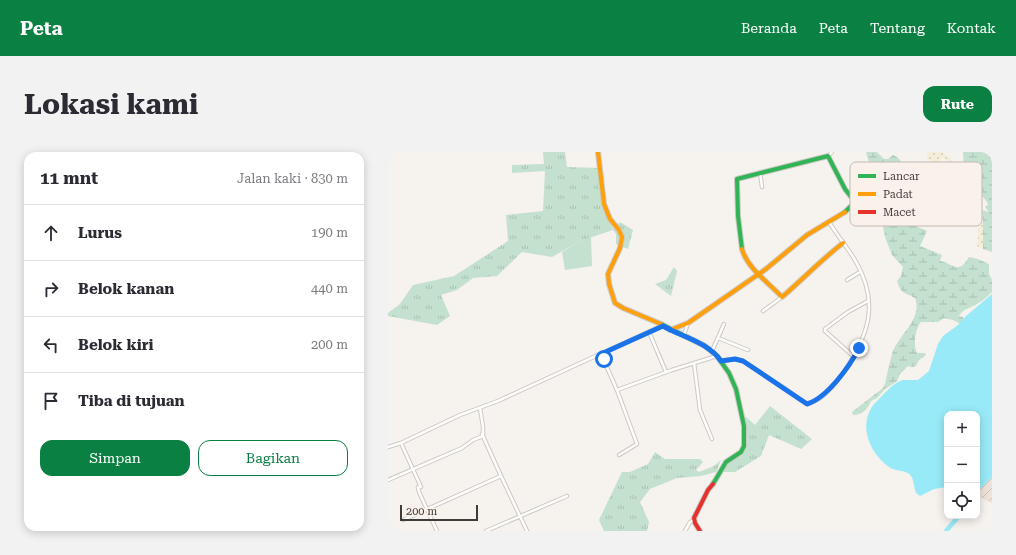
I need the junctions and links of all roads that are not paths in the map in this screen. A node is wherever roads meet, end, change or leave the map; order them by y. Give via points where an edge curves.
1 (598, 152) edge
2 (832, 152) edge
3 (828, 156) junction
4 (760, 172) junction
5 (762, 187) dead end
6 (850, 195) edge
7 (850, 207) edge
8 (829, 222) junction
9 (842, 243) junction
10 (860, 272) junction
11 (760, 273) junction
12 (847, 280) dead end
13 (782, 297) junction
14 (868, 301) junction
15 (763, 311) dead end
16 (688, 323) junction
17 (724, 324) dead end
18 (663, 326) junction
19 (670, 330) junction
20 (649, 332) junction
21 (684, 337) junction
22 (718, 338) junction
23 (748, 350) dead end
24 (712, 351) junction
25 (601, 354) junction
26 (717, 356) junction
27 (853, 356) junction
28 (721, 361) junction
29 (694, 364) junction
30 (666, 372) junction
31 (617, 390) junction
32 (480, 408) junction
33 (482, 434) junction
34 (712, 439) dead end
35 (401, 443) junction
36 (388, 447) edge
37 (619, 455) dead end
38 (412, 470) junction
39 (501, 476) junction
40 (388, 480) edge
41 (567, 496) dead end
42 (428, 509) junction
43 (520, 517) junction
44 (404, 520) dead end
45 (694, 520) junction
46 (437, 531) edge
47 (486, 531) edge
48 (527, 531) edge
49 (685, 531) edge
50 (700, 531) edge

1 - 18 street via 604,204 622,237 620,248 608,274 613,298 618,306
2 - 3 street
3 - 4 street
3 - 6 street
4 - 5 street
4 - 11 street via 737,178 736,192 742,251
7 - 8 street
8 - 9 street
8 - 11 street via 807,235
9 - 10 street
9 - 13 street
10 - 12 street
10 - 14 street via 866,284
11 - 13 street
11 - 16 street
13 - 15 street
14 - 27 street via 868,320 859,348
14 - 27 street via 825,329
16 - 19 street
16 - 21 street
17 - 22 street
18 - 19 street
18 - 20 street
19 - 21 street
20 - 25 street
20 - 30 street
21 - 24 street
22 - 23 street
22 - 24 street
24 - 26 street
25 - 31 street
25 - 32 street
26 - 28 street
26 - 29 street
27 - 28 street via 834,385 807,404 743,361
28 - 45 street via 736,389 745,443 743,449 724,464
29 - 30 street
29 - 34 street via 700,410
30 - 31 street
31 - 37 street via 637,444
32 - 33 street
32 - 35 street via 447,420
33 - 38 street via 483,436 462,448
33 - 39 street
35 - 36 street
35 - 38 street
38 - 40 street
38 - 42 street
39 - 42 street
39 - 43 street
41 - 43 street
42 - 44 street
42 - 46 street
43 - 47 street
43 - 48 street
45 - 49 street
45 - 50 street

